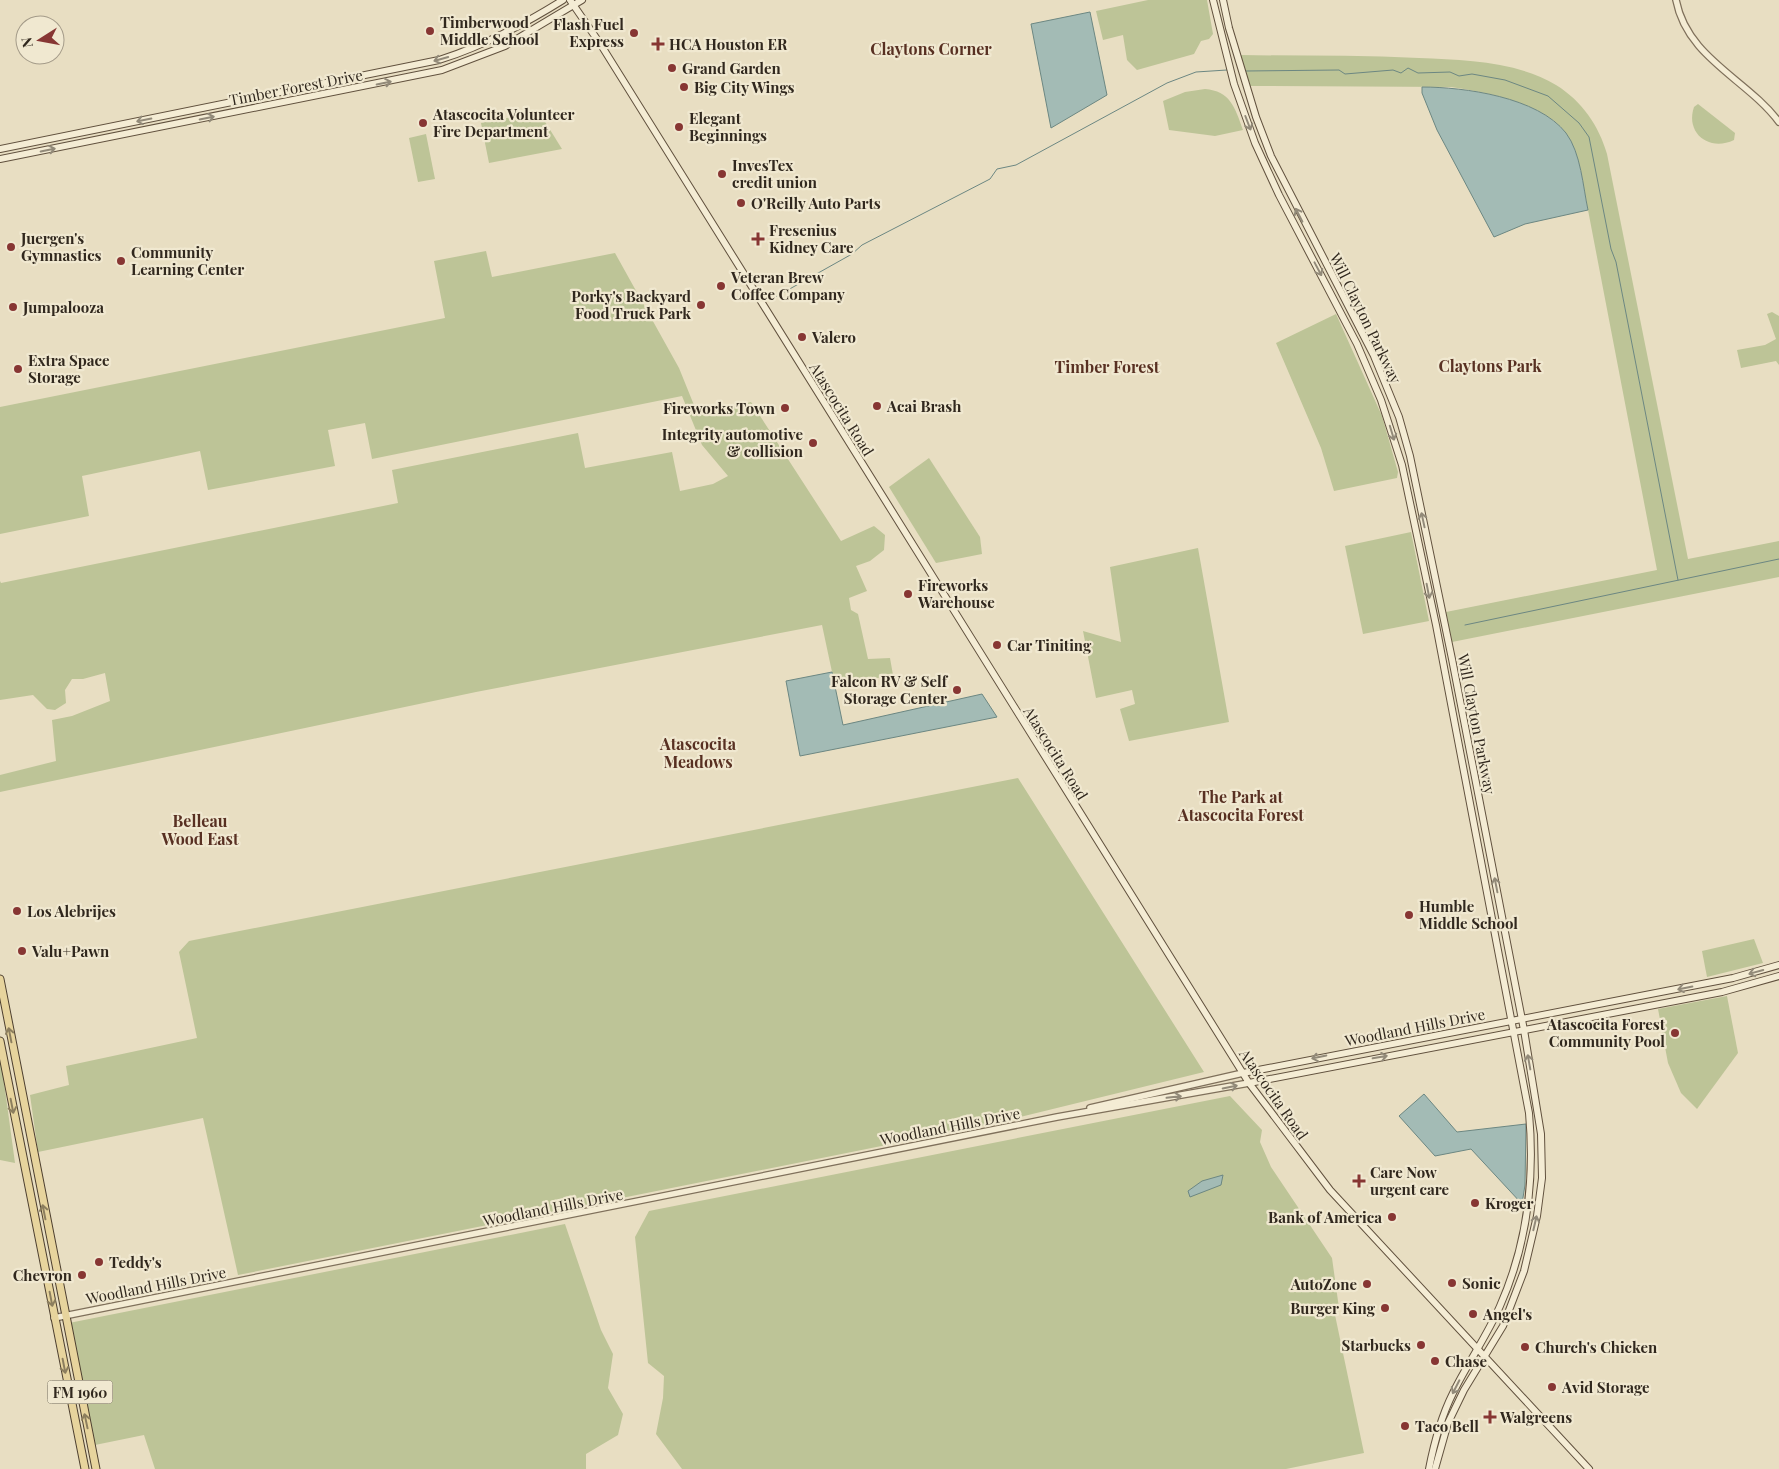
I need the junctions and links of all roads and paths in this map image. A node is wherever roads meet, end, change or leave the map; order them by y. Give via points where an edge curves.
1 (563, 0) edge
2 (582, 0) edge
3 (1213, 0) edge
4 (1223, 0) edge
5 (1676, 0) edge
6 (571, 3) edge
7 (1228, 25) junction
8 (1219, 27) junction
9 (170, 115) junction
10 (1779, 122) edge
11 (172, 125) junction
12 (2, 148) edge
13 (3, 159) edge
14 (1291, 197) junction
15 (1282, 202) junction
16 (1357, 324) junction
17 (1350, 329) junction
18 (1394, 404) junction
19 (1384, 408) junction
20 (1431, 558) junction
21 (1422, 560) junction
22 (1470, 754) junction
23 (1460, 756) junction
24 (1488, 840) junction
25 (1477, 843) junction
26 (1779, 965) edge
27 (1779, 976) edge
28 (0, 979) edge
29 (1522, 1020) junction
30 (1511, 1021) junction
31 (1524, 1030) junction
32 (1513, 1032) junction
33 (0, 1040) edge
34 (1416, 1040) junction
35 (1416, 1051) junction
36 (1243, 1073) junction
37 (1249, 1083) junction
38 (1057, 1118) junction
39 (65, 1316) junction
40 (54, 1318) junction
41 (1478, 1348) junction
42 (1485, 1355) junction
43 (1438, 1429) junction
44 (1446, 1431) junction
45 (84, 1469) edge
46 (96, 1469) edge
47 (1429, 1469) edge
48 (1435, 1469) edge
49 (1589, 1469) edge

1 -> 9 main road, Timber Forest Drive via 502,36 439,60
2 - 6 main road, Timber Forest Drive
3 - 8 main road, Will Clayton Parkway
4 - 7 main road, Will Clayton Parkway
5 - 10 street via 1683,21 1697,45
11 -> 6 main road, Timber Forest Drive via 442,70 505,46
6 - 36 main road, Atascocita Road via 596,37
7 - 8 main road
7 - 14 main road, Will Clayton Parkway via 1256,117
8 -> 15 main road, Will Clayton Parkway via 1255,143
9 - 11 main road
9 -> 12 main road, Timber Forest Drive
13 -> 11 main road, Timber Forest Drive
12 - 13 main road
14 - 15 main road
16 -> 14 main road, Will Clayton Parkway
15 -> 17 main road, Will Clayton Parkway
16 - 17 main road
16 - 18 main road, Will Clayton Parkway
17 - 19 main road, Will Clayton Parkway
18 - 19 main road
20 -> 18 main road, Will Clayton Parkway via 1410,456
19 -> 21 main road, Will Clayton Parkway via 1402,465
20 - 21 main road
20 - 22 main road, Will Clayton Parkway
21 -> 23 main road, Will Clayton Parkway
22 - 23 main road
22 - 24 main road, Will Clayton Parkway
23 - 25 main road, Will Clayton Parkway
24 - 25 main road
29 -> 24 main road, Will Clayton Parkway
25 - 30 main road, Will Clayton Parkway
26 -> 29 main road, Woodland Hills Drive via 1733,978
27 - 31 main road, Woodland Hills Drive via 1722,992
39 -> 28 main road, FM 1960 / FM 1960
29 - 30 main road, Woodland Hills Drive
29 - 31 main road, Will Clayton Parkway
30 - 32 main road, Will Clayton Parkway
30 - 34 main road, Woodland Hills Drive
31 - 32 main road, Woodland Hills Drive
42 -> 31 main road, Will Clayton Parkway via 1503,1326 1524,1271 1537,1216 1541,1134
32 - 35 main road, Woodland Hills Drive
32 - 41 main road, Will Clayton Parkway via 1529,1113 1530,1191 1513,1273
33 -> 40 main road, FM 1960 / FM 1960
34 - 35 main road
34 -> 36 main road, Woodland Hills Drive
37 -> 35 main road, Woodland Hills Drive
36 - 37 main road, Atascocita Road
36 - 38 street, Woodland Hills Drive via 1099,1105
38 -> 37 street, Woodland Hills Drive
37 - 41 main road, Atascocita Road via 1330,1190
38 - 39 street, Woodland Hills Drive
39 - 40 street, Woodland Hills Drive
46 -> 39 main road, FM 1960 / FM 1960
40 -> 45 main road, FM 1960 / FM 1960
41 - 42 main road, Atascocita Road
41 -> 43 main road, Will Clayton Parkway
42 - 44 main road, Will Clayton Parkway via 1464,1390
42 - 49 main road, Atascocita Road
43 - 44 main road
43 - 47 main road, Will Clayton Parkway
44 - 48 main road, Will Clayton Parkway

